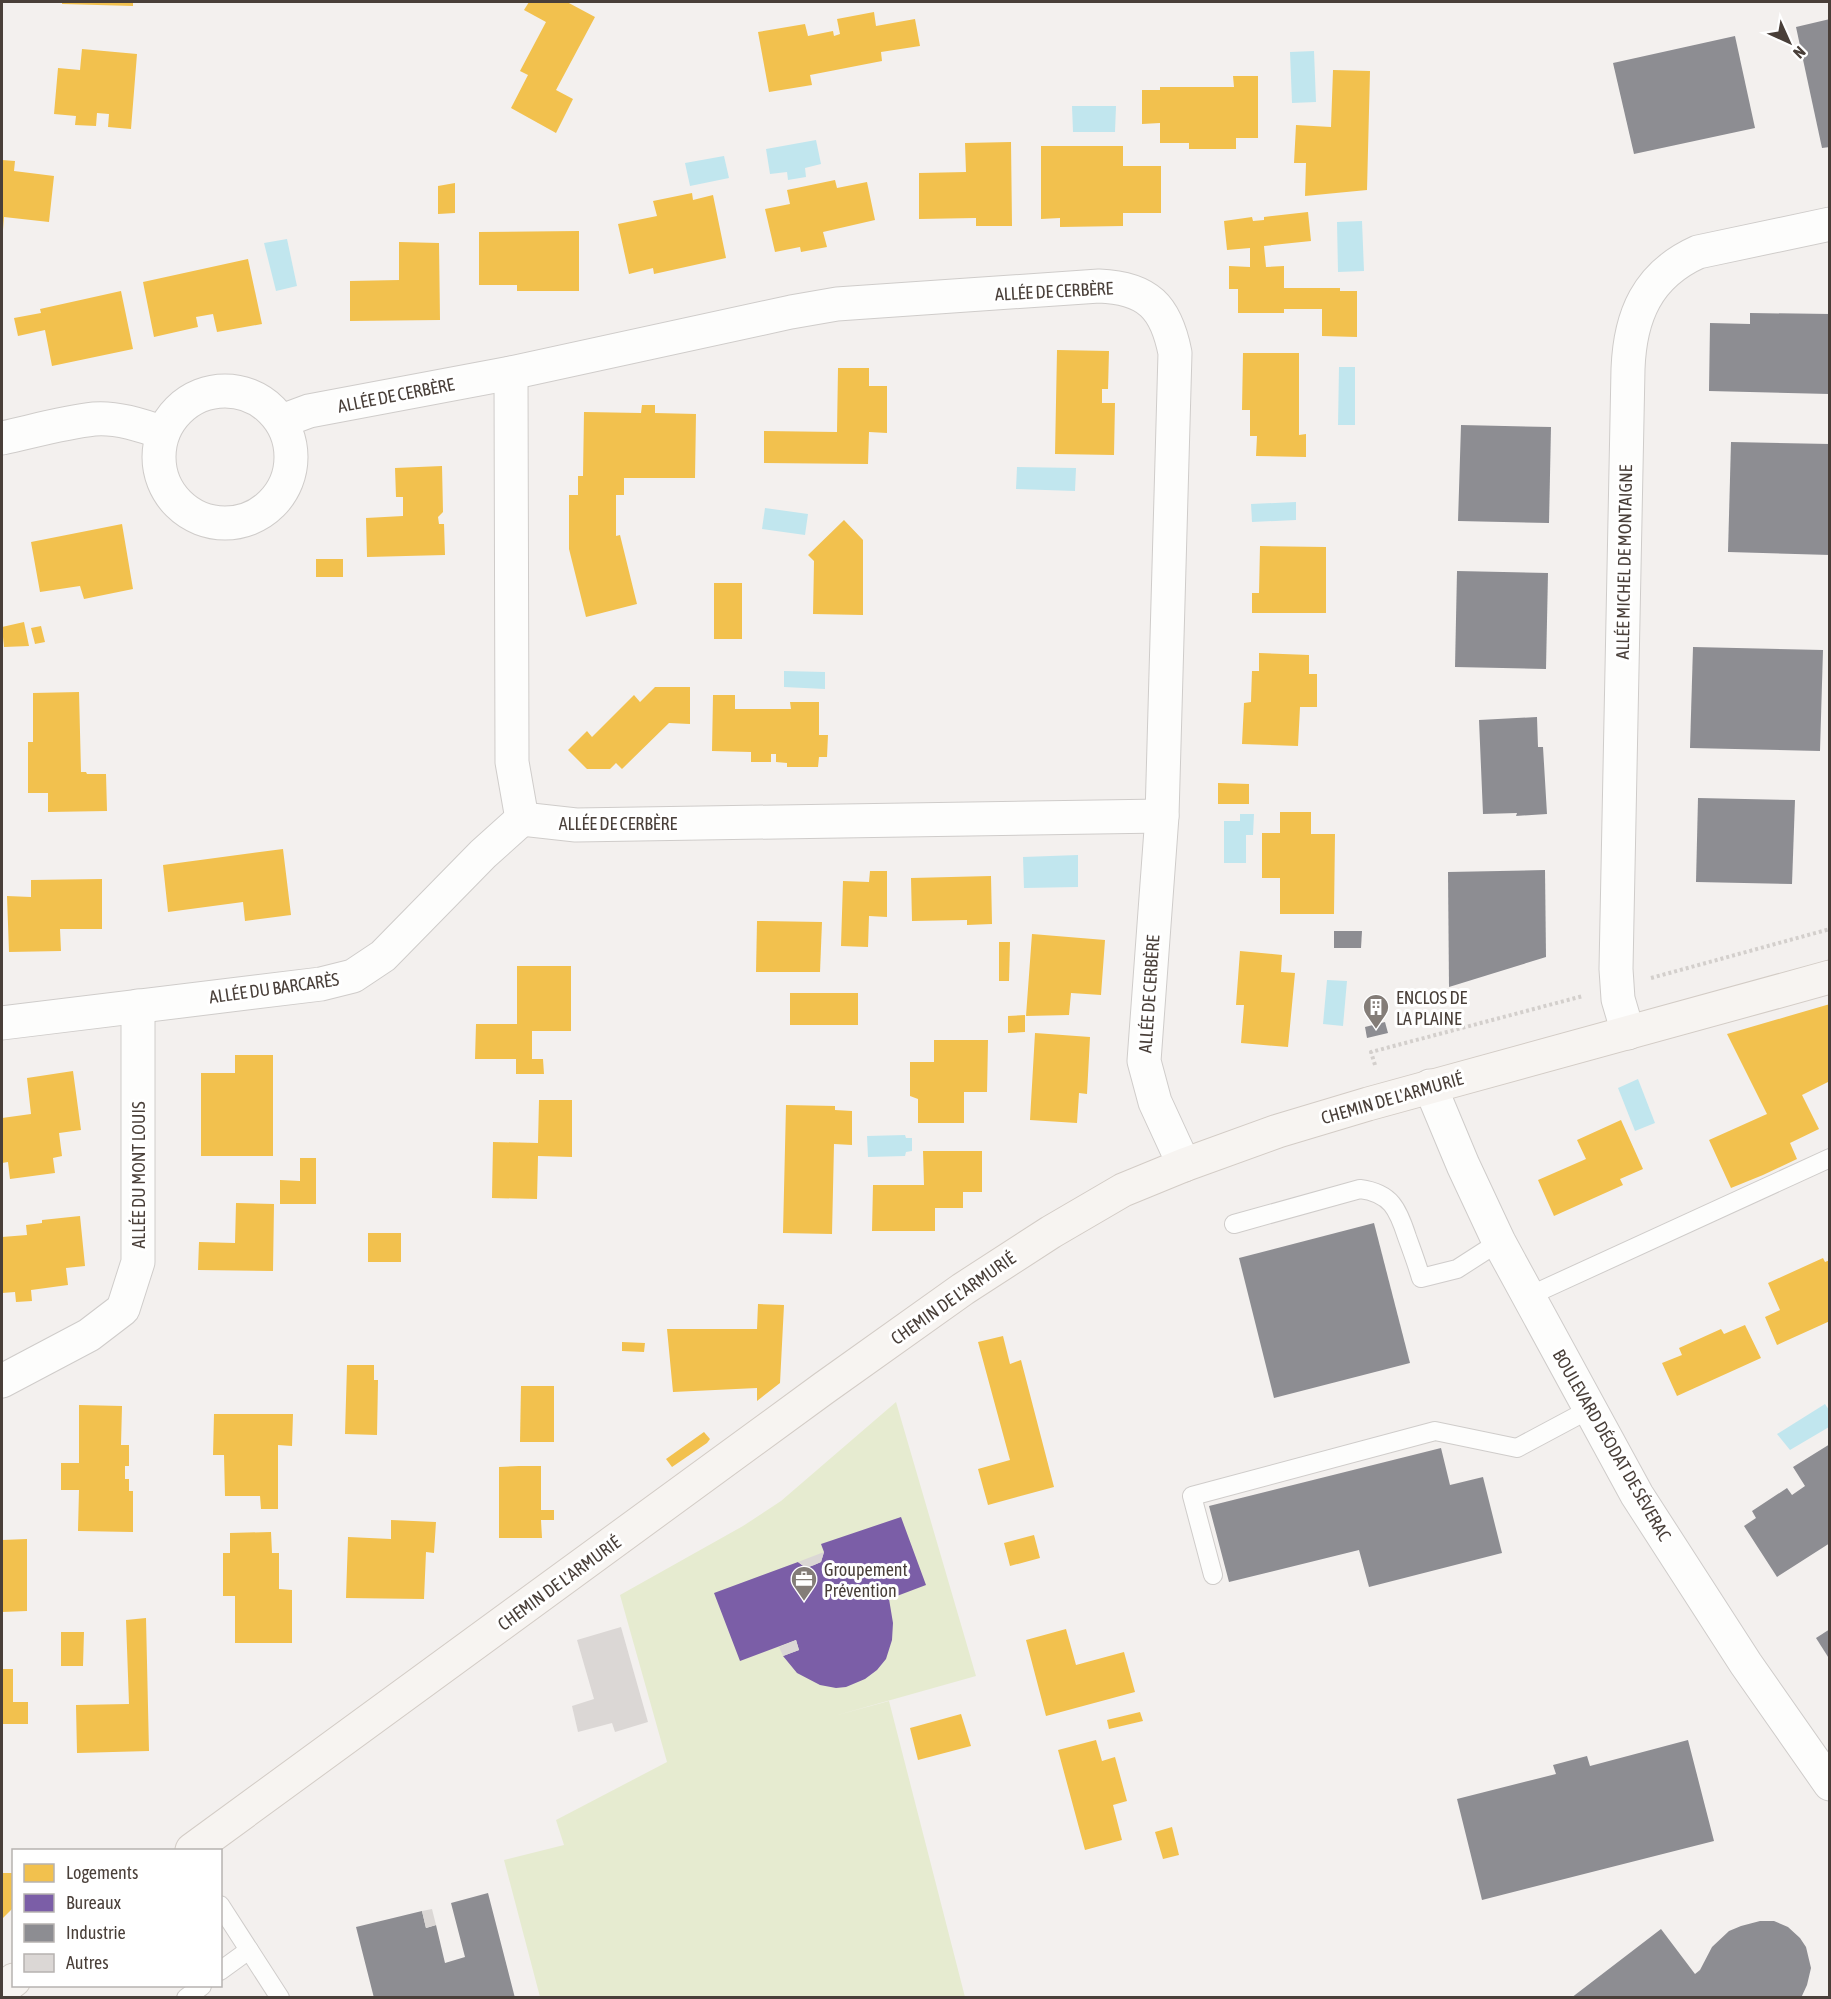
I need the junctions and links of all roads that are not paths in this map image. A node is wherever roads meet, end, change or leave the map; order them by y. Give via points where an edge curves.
1 (1830, 224) edge
2 (511, 373) junction
3 (282, 421) junction
4 (163, 433) junction
5 (2, 438) edge
6 (1162, 816) junction
7 (522, 819) junction
8 (1830, 977) edge
9 (138, 1006) junction
10 (2, 1023) edge
11 (1628, 1033) junction
12 (1430, 1086) junction
13 (1830, 1158) edge
14 (1184, 1165) junction
15 (1234, 1224) dead end
16 (1499, 1242) junction
17 (1529, 1296) junction
18 (2, 1381) edge
19 (1590, 1409) junction
20 (1213, 1575) dead end
21 (1827, 1776) edge
22 (195, 1849) edge
23 (222, 1908) edge
24 (249, 1950) junction
25 (222, 1970) edge
26 (201, 1987) edge
27 (186, 1998) edge
28 (280, 1998) edge

1 - 11 street, ALLÉE MICHEL DE MONTAIGNE via 1698,252 1682,260 1654,284 1631,333 1616,969 1618,999
2 - 3 street, ALLÉE DE CERBÈRE via 309,411
2 - 6 street, ALLÉE DE CERBÈRE via 837,304 1100,286 1137,293 1163,314 1175,353
2 - 7 street via 512,762
3 - 4 street via 266,403 244,392 219,390 195,397 176,411
3 - 4 street via 293,453 286,487 263,513 231,524 198,519 172,498 158,466
4 - 5 street via 122,421 95,419
6 - 7 street, ALLÉE DE CERBÈRE via 576,825
6 - 14 street, ALLÉE DE CERBÈRE via 1144,1061 1155,1102
7 - 9 street, ALLÉE DU BARCARÈS via 383,956 353,976 321,984
8 - 11 street, CHEMIN DE L'ARMURIÉ
9 - 10 street, ALLÉE DU BARCARÈS
9 - 18 street, ALLÉE DU MONT LOUIS via 138,1262 123,1309 89,1335
11 - 12 street, CHEMIN DE L'ARMURIÉ
12 - 14 street, CHEMIN DE L'ARMURIÉ via 1278,1131
12 - 16 street, BOULEVARD DÉODAT DE SÉVERAC
13 - 17 lane
14 - 22 street, CHEMIN DE L'ARMURIÉ via 1124,1190 963,1289
15 - 16 lane via 1360,1188 1373,1190 1394,1205 1421,1278 1457,1269
16 - 17 street, BOULEVARD DÉODAT DE SÉVERAC
17 - 19 street, BOULEVARD DÉODAT DE SÉVERAC
19 - 20 lane via 1517,1448 1435,1431 1192,1496
19 - 21 street, BOULEVARD DÉODAT DE SÉVERAC via 1637,1495 1696,1588
23 - 24 lane
24 - 25 lane
24 - 28 lane
26 - 27 lane

